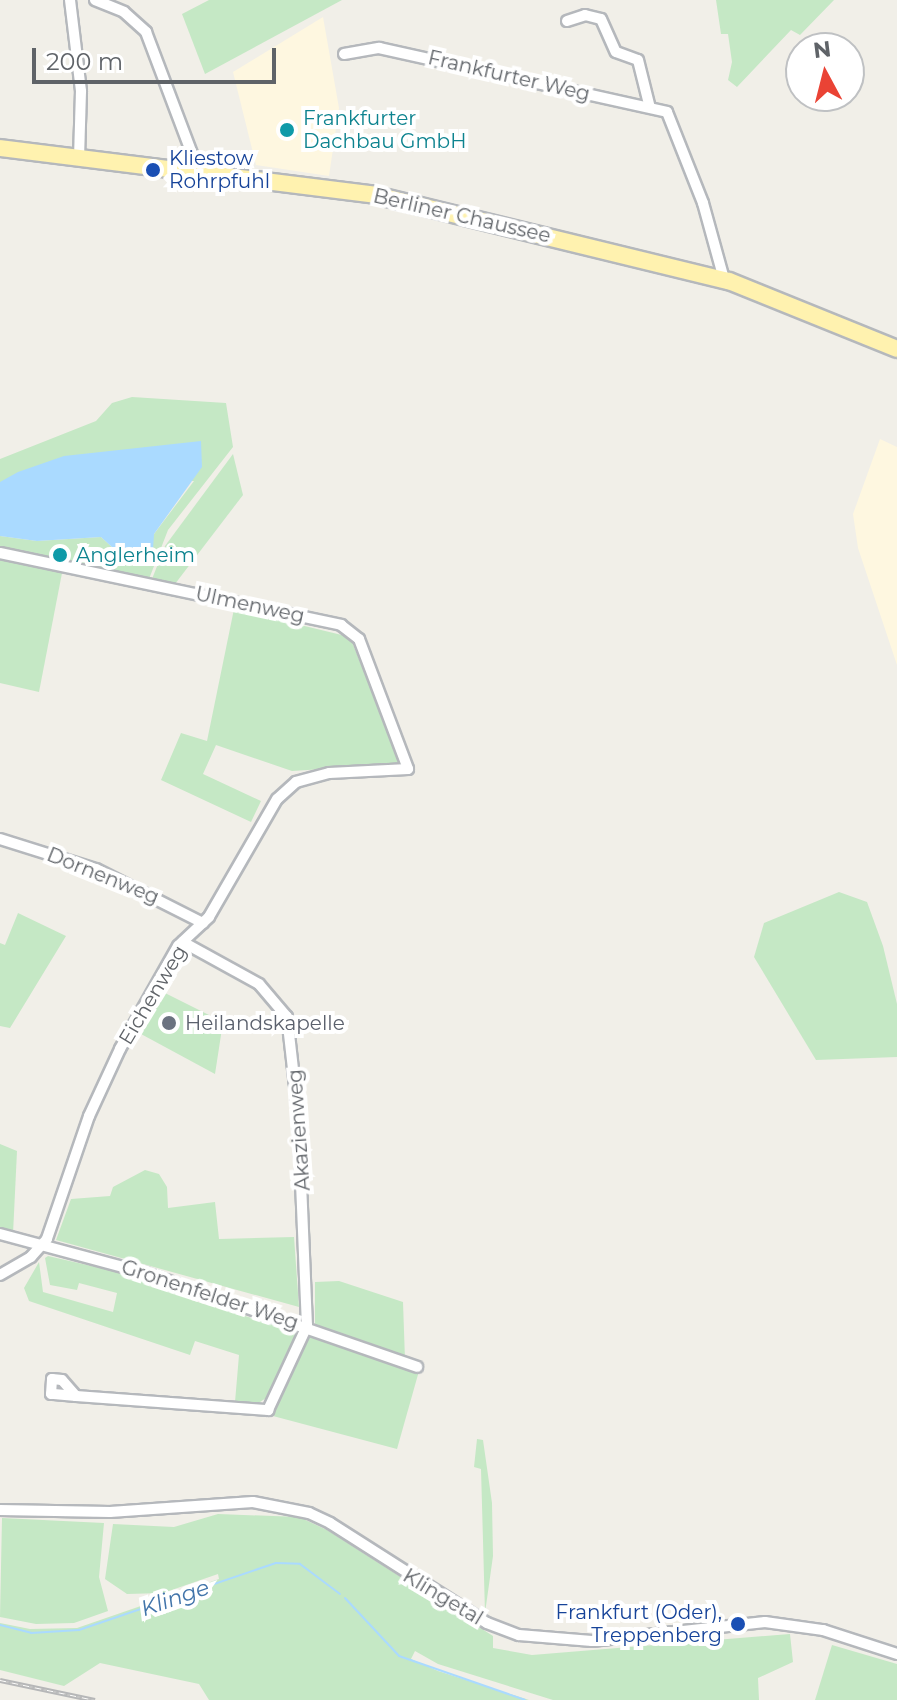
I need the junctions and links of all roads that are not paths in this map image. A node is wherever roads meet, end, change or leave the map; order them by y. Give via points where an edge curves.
1 (70, 0) edge
2 (95, 0) edge
3 (567, 21) dead end
4 (344, 54) dead end
5 (650, 108) junction
6 (0, 148) edge
7 (79, 158) junction
8 (191, 171) junction
9 (726, 277) junction
10 (897, 343) edge
11 (897, 349) edge
12 (0, 553) edge
13 (408, 769) joint
14 (0, 839) edge
15 (203, 923) junction
16 (183, 942) junction
17 (0, 1234) edge
18 (42, 1246) junction
19 (0, 1275) edge
20 (307, 1326) junction
21 (417, 1367) dead end
22 (76, 1396) dead end
23 (0, 1510) edge
24 (897, 1654) edge

1 - 7 street via 81,91
2 - 8 street via 146,32 192,154
3 - 5 street via 585,15 601,19 616,52 638,60
4 - 5 street, Frankfurter Weg via 379,48
5 - 9 street, Frankfurter Weg via 672,117
6 - 7 main road, Berliner Chaussee
7 - 8 main road, Berliner Chaussee
8 - 9 main road, Berliner Chaussee via 375,195
9 - 10 main road, Berliner Chaussee via 785,291
9 - 11 main road, Berliner Chaussee
12 - 13 street, Ulmenweg via 341,625 359,639
13 - 15 street, Eichenweg via 329,773 296,782 261,821
14 - 15 street, Dornenweg via 96,869
15 - 16 street, Eichenweg
16 - 18 street, Eichenweg via 120,1049
16 - 20 street, Akazienweg via 259,984 287,1017 298,1113
17 - 18 street, Gronenfelder Weg
18 - 19 street
18 - 20 street, Gronenfelder Weg via 146,1273
20 - 21 street, Gronenfelder Weg
20 - 22 street via 268,1410
23 - 24 street, Klingetal via 110,1512 253,1502 309,1513 330,1523 487,1623 519,1635 592,1641 765,1622 823,1630

